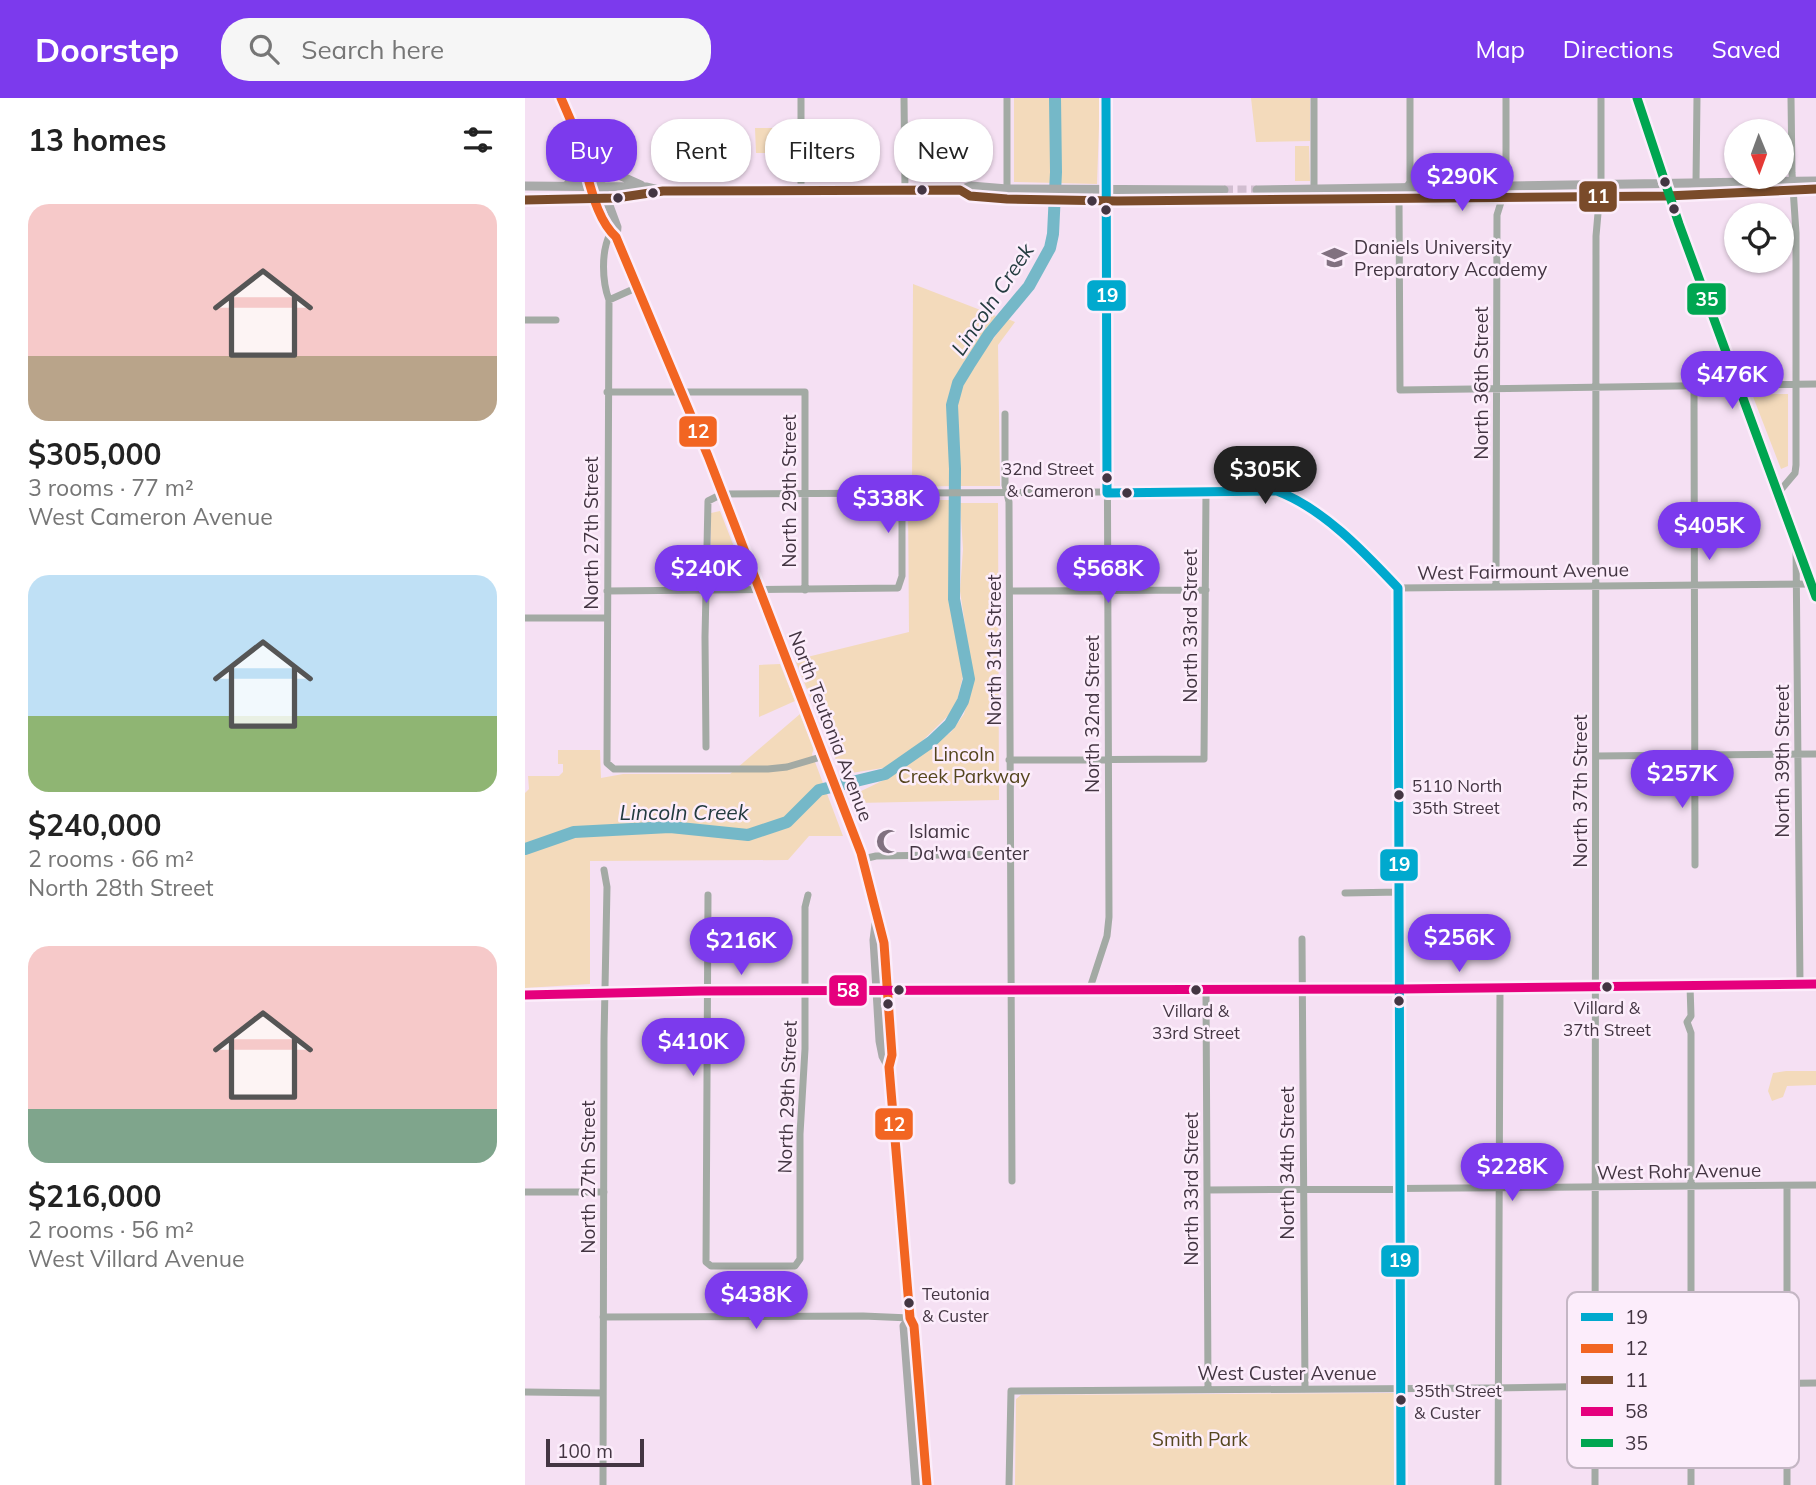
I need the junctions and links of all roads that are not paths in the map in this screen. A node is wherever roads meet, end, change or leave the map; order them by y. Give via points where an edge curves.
1 (561, 98) edge
2 (800, 98) edge
3 (904, 98) edge
4 (1007, 98) edge
5 (1106, 98) edge
6 (1314, 98) edge
7 (1410, 98) edge
8 (1506, 98) edge
9 (1601, 98) edge
10 (1637, 98) edge
11 (1697, 98) edge
12 (1791, 98) edge
13 (570, 119) edge
14 (1791, 119) edge
15 (1816, 181) edge
16 (570, 182) edge
17 (595, 182) edge
18 (596, 182) edge
19 (635, 182) edge
20 (1696, 182) junction
21 (1663, 183) junction
22 (1724, 183) edge
23 (1601, 184) junction
24 (1794, 185) edge
25 (1794, 185) edge
26 (525, 186) edge
27 (567, 186) junction
28 (597, 186) junction
29 (1506, 186) junction
30 (646, 187) junction
31 (1007, 188) junction
32 (1406, 188) junction
33 (905, 189) junction
34 (1747, 189) edge
35 (1793, 189) edge
36 (1816, 189) edge
37 (801, 190) junction
38 (960, 190) junction
39 (1105, 190) junction
40 (663, 191) junction
41 (1257, 195) tunnel mouth
42 (1314, 195) junction
43 (1667, 196) junction
44 (1501, 197) junction
45 (1600, 197) junction
46 (601, 199) junction
47 (1007, 199) junction
48 (1399, 199) junction
49 (525, 200) edge
50 (1105, 201) junction
51 (613, 236) junction
52 (639, 288) junction
53 (609, 300) junction
54 (525, 320) edge
55 (557, 320) dead end
56 (1796, 384) junction
57 (1816, 384) edge
58 (1738, 385) junction
59 (1694, 386) junction
60 (1595, 388) junction
61 (1497, 389) junction
62 (681, 392) junction
63 (607, 393) junction
64 (1005, 414) dead end
65 (1206, 492) junction
66 (1779, 492) junction
67 (1007, 493) junction
68 (1107, 493) junction
69 (722, 494) junction
70 (804, 494) junction
71 (902, 494) junction
72 (1796, 537) junction
73 (1797, 584) junction
74 (1814, 584) edge
75 (1695, 585) junction
76 (1496, 586) junction
77 (1596, 586) junction
78 (1398, 588) junction
79 (760, 590) junction
80 (805, 590) junction
81 (1206, 590) junction
82 (607, 591) junction
83 (705, 591) junction
84 (1010, 591) junction
85 (1108, 591) junction
86 (1816, 597) edge
87 (525, 618) edge
88 (606, 618) junction
89 (706, 747) dead end
90 (1797, 754) junction
91 (1816, 754) edge
92 (1597, 756) junction
93 (1696, 756) junction
94 (825, 758) junction
95 (1009, 760) junction
96 (1108, 761) junction
97 (1010, 854) junction
98 (863, 859) junction
99 (1695, 864) dead end
100 (604, 870) dead end
101 (1401, 892) junction
102 (1345, 893) dead end
103 (708, 895) dead end
104 (808, 895) dead end
105 (877, 919) junction
106 (1302, 939) dead end
107 (1800, 984) junction
108 (1816, 984) edge
109 (1595, 986) junction
110 (1690, 986) junction
111 (1302, 988) junction
112 (1500, 988) junction
113 (1206, 989) junction
114 (1401, 989) junction
115 (708, 991) junction
116 (805, 991) junction
117 (877, 991) junction
118 (888, 991) junction
119 (1011, 991) junction
120 (1089, 991) junction
121 (605, 992) junction
122 (525, 995) edge
123 (889, 1067) junction
124 (1012, 1181) dead end
125 (1787, 1185) junction
126 (1816, 1185) edge
127 (1690, 1187) junction
128 (1595, 1188) junction
129 (1498, 1189) junction
130 (1207, 1190) junction
131 (1400, 1190) junction
132 (1303, 1191) junction
133 (525, 1192) edge
134 (604, 1192) junction
135 (1595, 1292) edge
136 (1691, 1292) edge
137 (1787, 1292) edge
138 (603, 1317) junction
139 (910, 1318) junction
140 (1567, 1387) edge
141 (1305, 1388) junction
142 (1401, 1388) junction
143 (1498, 1388) junction
144 (1208, 1389) junction
145 (525, 1392) edge
146 (603, 1393) junction
147 (603, 1485) edge
148 (916, 1485) edge
149 (927, 1485) edge
150 (1009, 1485) edge
151 (1401, 1485) edge
152 (1498, 1485) edge

1 - 13 main road, North Teutonia Avenue
2 - 37 street
3 - 33 street
4 - 31 street
5 - 39 street, North 32nd Street
6 - 42 street
7 - 32 street via 1410,182
8 - 29 street, North 36th Street
9 - 23 street, North 37th Street
10 - 21 main road
11 - 20 street
12 - 14 street
15 - 24 main road
16 - 27 main road
17 - 28 main road, North Teutonia Avenue
18 - 28 main road, North Teutonia Avenue
19 - 30 main road
20 - 21 main road
20 - 22 main road
21 - 23 main road
21 - 43 main road
23 - 29 main road
23 - 45 street, North 37th Street
25 - 36 main road
26 - 27 main road
27 - 28 main road
28 - 30 main road
28 - 46 main road, North Teutonia Avenue
29 - 32 main road
29 - 44 street, North 36th Street
30 - 40 main road
31 - 38 main road via 971,186
31 - 39 main road
31 - 47 street
32 - 42 main road
32 - 48 street
33 - 37 main road
33 - 38 main road
34 - 43 main road
35 - 56 street
37 - 40 main road
38 - 47 main road via 970,196
39 - 50 street, North 32nd Street
39 - 50 main road via 1224,195
40 - 46 main road
41 - 42 main road
42 - 48 main road
43 - 45 main road
43 - 58 main road
44 - 45 main road
44 - 48 main road
44 - 61 street, North 36th Street via 1497,215
45 - 60 street, North 37th Street
46 - 49 main road
46 - 51 main road, North Teutonia Avenue via 618,231
47 - 50 main road
48 - 61 street via 1400,390
50 - 68 street, North 32nd Street
51 - 52 main road, North Teutonia Avenue
51 - 53 street, North 27th Street via 604,247
52 - 53 street
52 - 62 main road, North Teutonia Avenue
53 - 63 street, North 27th Street
54 - 55 street
56 - 57 street
56 - 58 street
56 - 66 street via 1795,472
58 - 59 street
58 - 66 main road
59 - 60 street
59 - 75 street
60 - 61 street
60 - 77 street, North 37th Street
61 - 76 street, North 36th Street
62 - 63 street
62 - 69 main road, North Teutonia Avenue
62 - 70 street, North 29th Street via 804,392
63 - 82 street, North 27th Street
64 - 67 street, North 31st Street
65 - 68 street
65 - 78 street via 1293,496
65 - 81 street, North 33rd Street
66 - 72 main road
67 - 68 street
67 - 71 street
67 - 84 street, North 31st Street
68 - 85 street, North 32nd Street
69 - 70 street
69 - 79 main road, North Teutonia Avenue
69 - 83 street via 708,501
70 - 71 street
70 - 80 street, North 29th Street
71 - 80 street via 898,588
72 - 73 street, North 39th Street
72 - 74 main road
73 - 74 street, West Fairmount Avenue
73 - 75 street, West Fairmount Avenue
73 - 90 street, North 39th Street
74 - 86 main road
75 - 77 street, West Fairmount Avenue
75 - 93 street
76 - 77 street, West Fairmount Avenue
76 - 78 street, West Fairmount Avenue
77 - 92 street, North 37th Street
78 - 101 street
79 - 80 street
79 - 83 street
79 - 94 main road, North Teutonia Avenue
81 - 85 street
81 - 96 street, North 33rd Street via 1204,759
82 - 83 street
82 - 88 street, North 27th Street
83 - 89 street
84 - 85 street
84 - 95 street, North 31st Street
85 - 96 street, North 32nd Street
87 - 88 street
88 - 94 street, North 27th Street via 606,757 614,769 768,769
90 - 91 street
90 - 93 street
90 - 107 street, North 39th Street
92 - 93 street
92 - 109 street, North 37th Street
93 - 99 street
94 - 98 main road, North Teutonia Avenue
95 - 96 street
95 - 97 street, North 31st Street
96 - 120 street, North 32nd Street via 1109,917
97 - 98 street
97 - 119 street, North 31st Street
98 - 105 main road, North Teutonia Avenue
100 - 121 street, North 27th Street
101 - 102 street
101 - 114 street
103 - 115 street
104 - 116 street, North 29th Street
105 - 117 main road, North Teutonia Avenue
105 - 118 main road, North Teutonia Avenue
106 - 111 street, North 34th Street
107 - 108 street
107 - 110 street
109 - 110 street
109 - 112 street
109 - 128 street, North 37th Street
110 - 127 street
111 - 113 street
111 - 114 street
111 - 132 street, North 34th Street
112 - 114 street
112 - 129 street
113 - 120 street
113 - 130 street, North 33rd Street
114 - 131 street
115 - 116 street
115 - 116 street, North 29th Street via 706,1262 711,1266 795,1266 800,1259
115 - 121 street
116 - 117 street
117 - 118 street
117 - 123 main road, North Teutonia Avenue via 880,1041
118 - 119 street
118 - 123 main road, North Teutonia Avenue
119 - 120 street
119 - 124 street, North 31st Street
121 - 122 street
121 - 134 street, North 27th Street
123 - 139 main road, North Teutonia Avenue
125 - 126 street, West Rohr Avenue
125 - 127 street, West Rohr Avenue
125 - 137 street
127 - 128 street, West Rohr Avenue
127 - 136 street
128 - 129 street, West Rohr Avenue
128 - 135 street, North 37th Street
129 - 131 street, West Rohr Avenue
129 - 143 street
130 - 132 street, West Rohr Avenue
130 - 144 street, North 33rd Street
131 - 132 street, West Rohr Avenue
131 - 142 street
132 - 141 street, North 34th Street
133 - 134 street
134 - 138 street, North 27th Street
138 - 139 street
138 - 146 street, North 27th Street
139 - 148 main road, North Teutonia Avenue via 904,1326
139 - 149 main road, North Teutonia Avenue
140 - 143 street, West Custer Avenue
141 - 142 street, West Custer Avenue
141 - 144 street, West Custer Avenue
142 - 143 street, West Custer Avenue
142 - 151 street
143 - 152 street
144 - 150 street, West Custer Avenue via 1011,1391
145 - 146 street
146 - 147 street, North 27th Street

